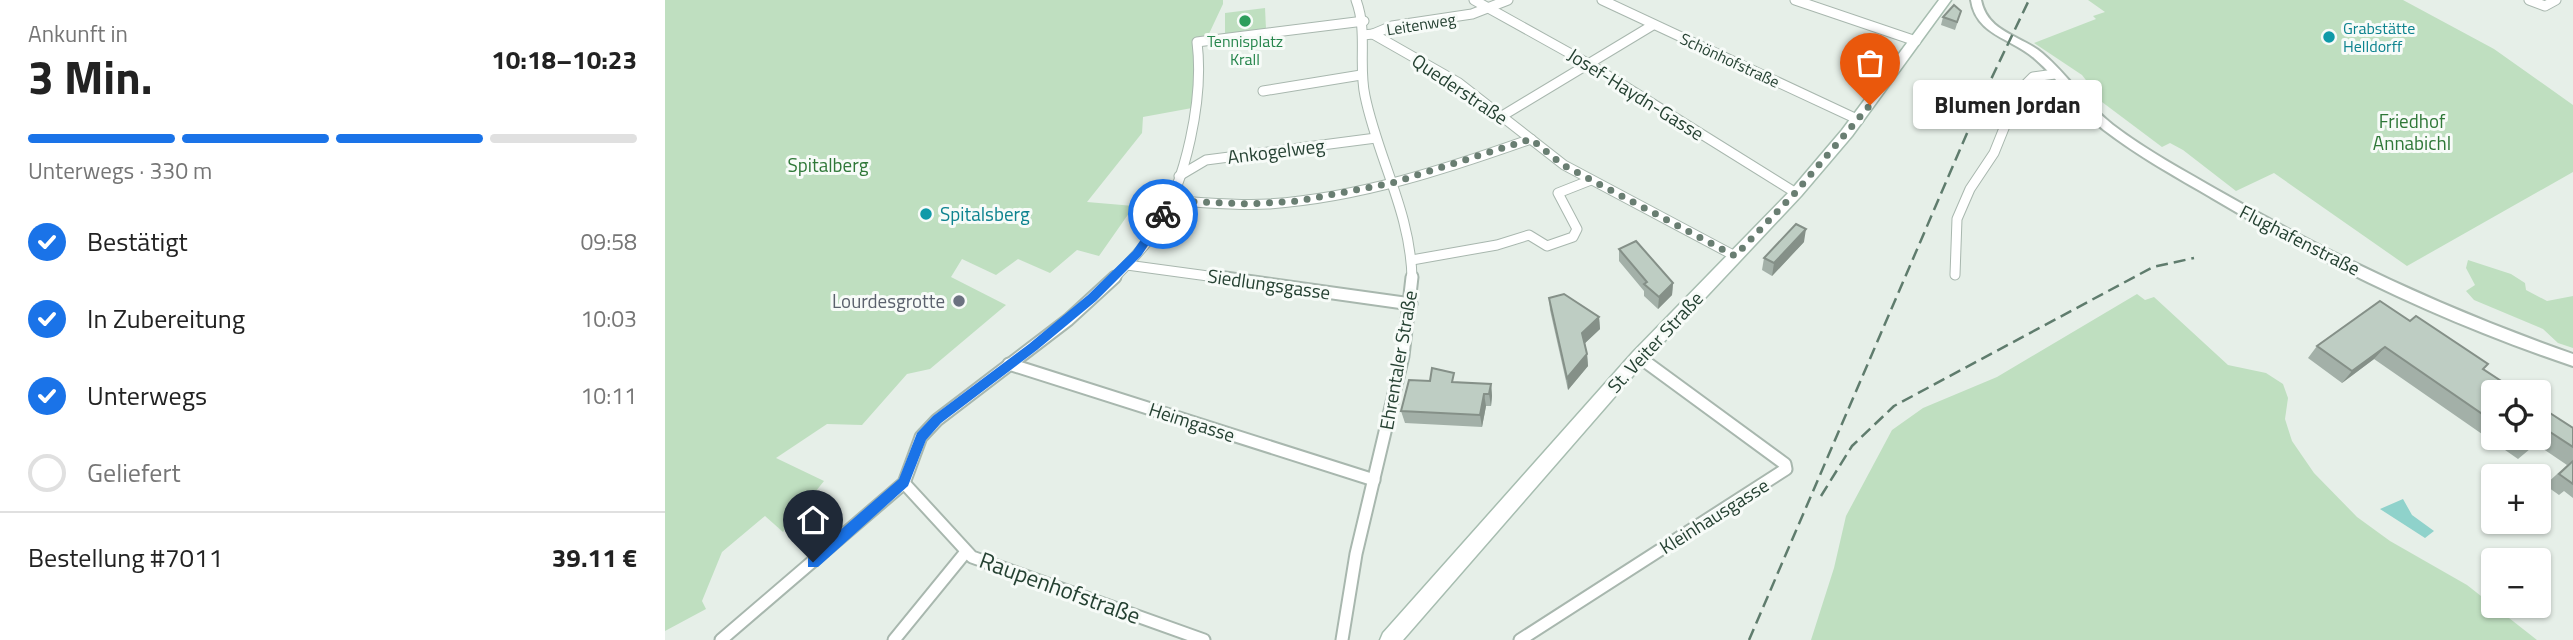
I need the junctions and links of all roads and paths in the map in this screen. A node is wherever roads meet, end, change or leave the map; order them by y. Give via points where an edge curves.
1 (1356, 0) edge
2 (1474, 0) edge
3 (1508, 0) edge
4 (1602, 0) edge
5 (1795, 0) edge
6 (1945, 0) edge
7 (1976, 0) edge
8 (2529, 0) edge
9 (2556, 0) edge
10 (1489, 8) junction
11 (1364, 21) junction
12 (1653, 25) junction
13 (1368, 34) junction
14 (1916, 41) junction
15 (1588, 64) junction
16 (2055, 74) junction
17 (1361, 75) junction
18 (1262, 91) dead end
19 (1502, 116) junction
20 (1859, 120) junction
21 (1376, 138) junction
22 (1531, 139) junction
23 (1179, 176) junction
24 (1591, 180) junction
25 (1392, 183) junction
26 (1795, 193) junction
27 (1172, 201) junction
28 (1735, 256) junction
29 (1412, 260) junction
30 (1127, 265) junction
31 (1955, 275) dead end
32 (1411, 304) junction
33 (1639, 357) junction
34 (2573, 360) edge
35 (1009, 364) junction
36 (1374, 480) junction
37 (904, 482) junction
38 (965, 553) junction
39 (721, 640) edge
40 (894, 640) edge
41 (1204, 640) edge
42 (1342, 640) edge
43 (1390, 640) edge
44 (1520, 640) edge

1 - 11 street, Ehrentaler Straße
2 - 10 street, Josef-Haydn-Gasse
3 - 10 street, Leitenweg
4 - 12 street, Schönhofstraße
5 - 14 street
6 - 14 main road, St. Veiter Straße
7 - 16 street, Flughafenstraße via 1976,14 1983,22 2033,51
8 - 9 street via 2545,6
10 - 13 street, Leitenweg
10 - 15 street, Josef-Haydn-Gasse
11 - 13 street, Ehrentaler Straße
11 - 23 street via 1197,42 1202,71
12 - 15 street
12 - 20 street, Schönhofstraße
13 - 17 street, Ehrentaler Straße
13 - 19 street, Quederstraße via 1459,83
14 - 20 main road, St. Veiter Straße
15 - 19 street
15 - 26 street, Josef-Haydn-Gasse
16 - 31 street via 2033,76 2019,91 1994,153 1970,189 1957,219
16 - 34 street, Flughafenstraße via 2112,131 2254,218 2414,297
17 - 18 street
17 - 21 street, Ehrentaler Straße
19 - 22 street, Quederstraße
20 - 26 main road, St. Veiter Straße
21 - 23 street, Ankogelweg via 1206,160
21 - 25 street, Ehrentaler Straße
22 - 24 street, Quederstraße
22 - 25 street
23 - 27 street
24 - 28 street, Quederstraße
24 - 29 street via 1558,193 1577,229 1573,237 1547,246 1529,235
25 - 27 street via 1266,204
25 - 29 street, Ehrentaler Straße
26 - 28 main road, St. Veiter Straße
27 - 30 street
28 - 33 main road, St. Veiter Straße
29 - 32 street, Ehrentaler Straße
30 - 32 street, Siedlungsgasse
30 - 35 street
32 - 36 street, Ehrentaler Straße
33 - 43 main road, St. Veiter Straße
33 - 44 street, Kleinhausgasse via 1786,468
35 - 36 street, Heimgasse
35 - 37 street via 921,437
36 - 42 street, Ehrentaler Straße
37 - 38 street, Raupenhofstraße
37 - 39 street
38 - 40 street
38 - 41 street, Raupenhofstraße

